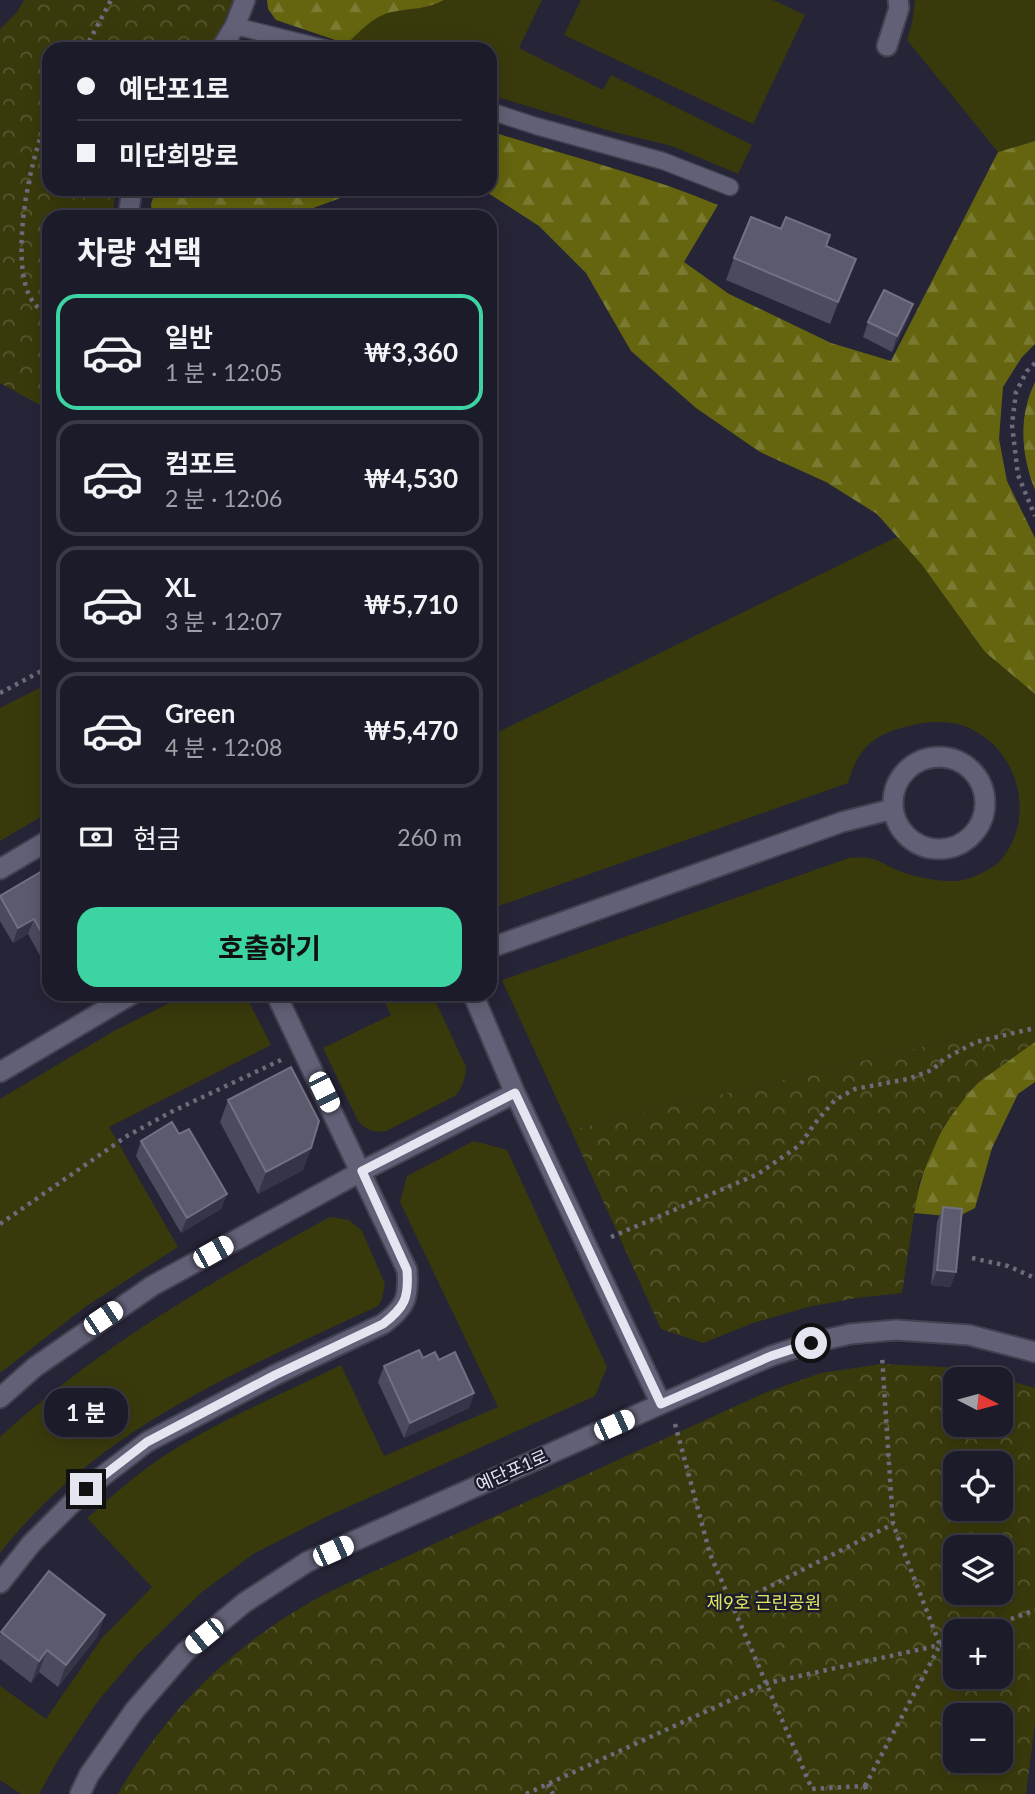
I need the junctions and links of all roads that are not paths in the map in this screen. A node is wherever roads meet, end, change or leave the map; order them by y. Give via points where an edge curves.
1 (244, 0) edge
2 (898, 0) edge
3 (235, 26) junction
4 (225, 42) edge
5 (300, 42) edge
6 (887, 46) dead end
7 (497, 113) edge
8 (730, 187) dead end
9 (892, 809) junction
10 (42, 843) edge
11 (0, 869) edge
12 (497, 945) edge
13 (120, 1001) edge
14 (279, 1001) edge
15 (476, 1001) edge
16 (0, 1072) edge
17 (515, 1093) junction
18 (362, 1171) junction
19 (1035, 1352) edge
20 (0, 1398) edge
21 (661, 1404) junction
22 (0, 1583) edge
23 (80, 1794) edge

1 - 3 street
2 - 6 street
3 - 4 street
3 - 5 lane
7 - 8 lane via 663,161
9 - 9 street via 902,773 918,761 936,756 955,759 971,769 982,785 982,821 958,846 924,848 898,826
9 - 12 street via 842,822
10 - 11 street
13 - 16 street
14 - 18 street
15 - 17 street
17 - 18 street
17 - 21 street
18 - 20 street via 152,1286 35,1367
18 - 22 street via 407,1270 408,1287 398,1313 147,1442 86,1489
19 - 21 street, 예단포1로 via 937,1331 850,1334 771,1356
21 - 23 street, 예단포1로 via 307,1562 244,1604 185,1652 134,1711

